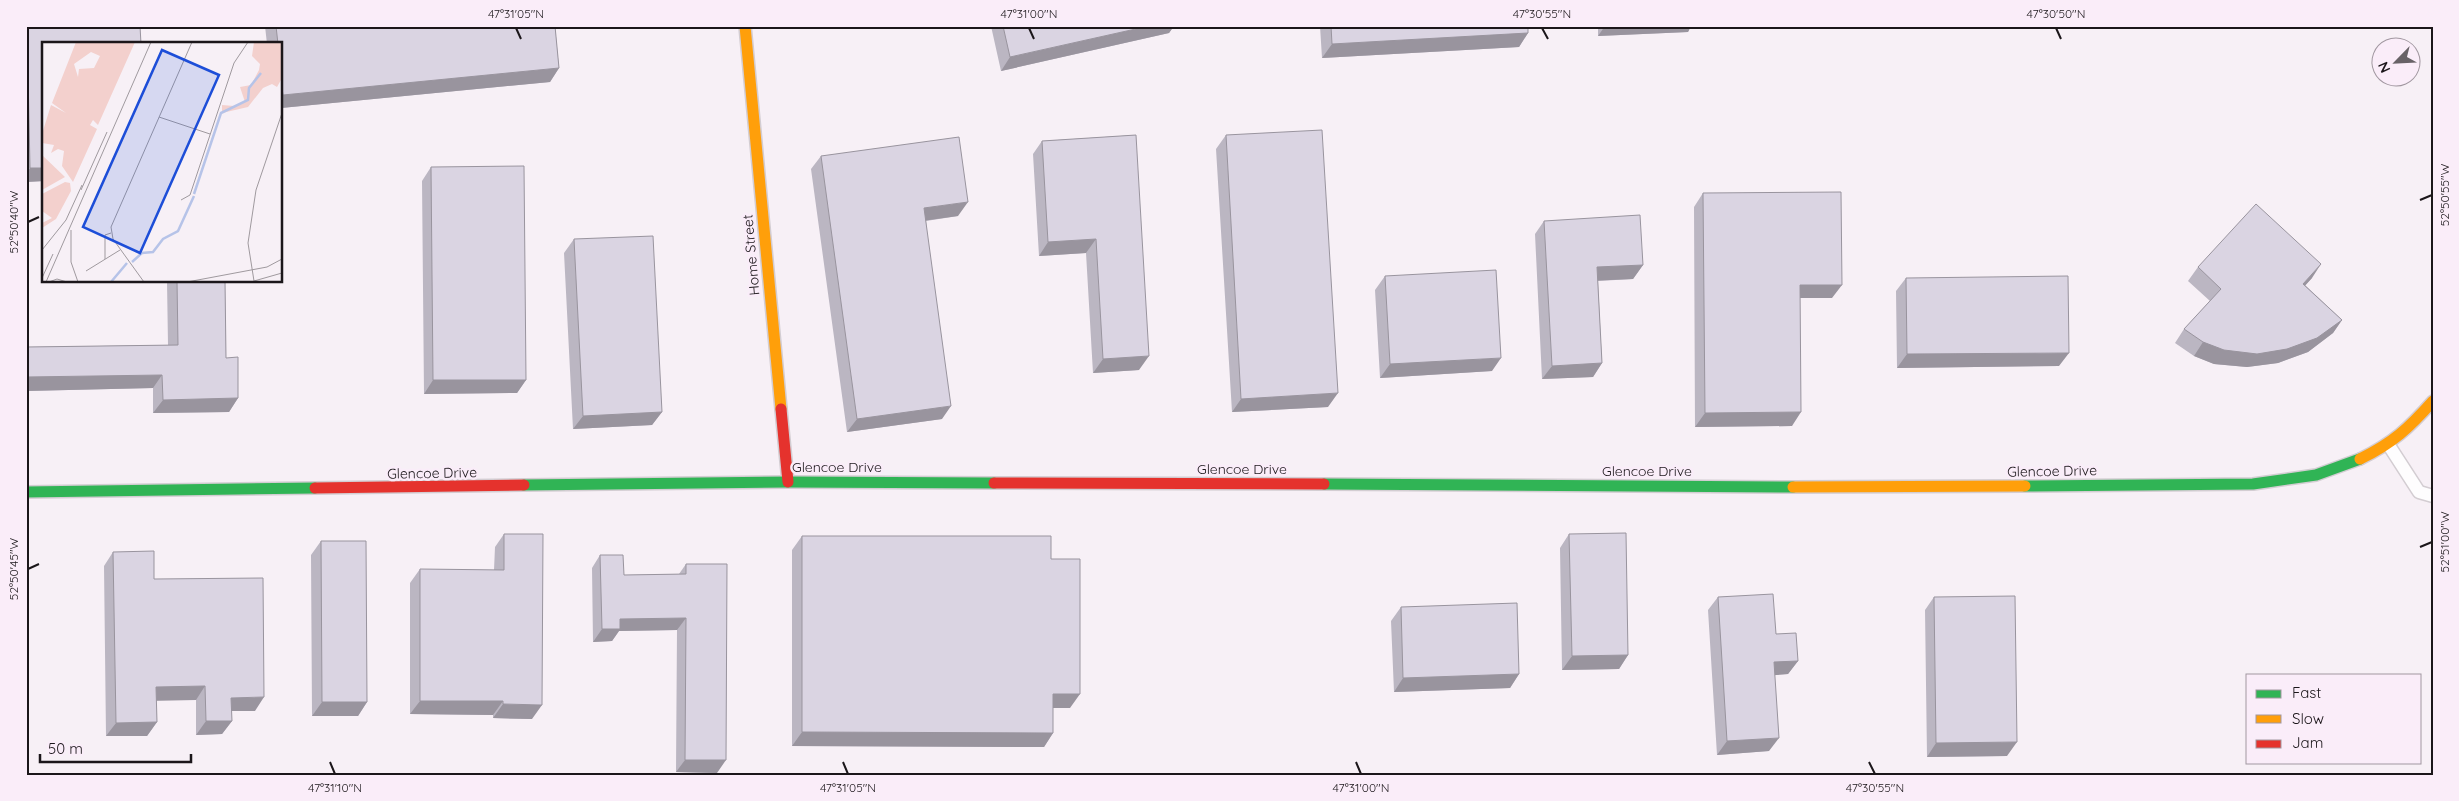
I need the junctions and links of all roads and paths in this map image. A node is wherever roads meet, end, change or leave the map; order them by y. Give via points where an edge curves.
1 (745, 26) edge
2 (2433, 401) edge
3 (2388, 444) junction
4 (788, 482) junction
5 (26, 492) edge
6 (2433, 496) edge

1 - 4 street, Home Street
2 - 3 street, Glencoe Drive via 2405,432
3 - 4 street, Glencoe Drive via 2350,464 2316,475 2253,484 1876,487
3 - 6 lane via 2419,492
4 - 5 street, Glencoe Drive

